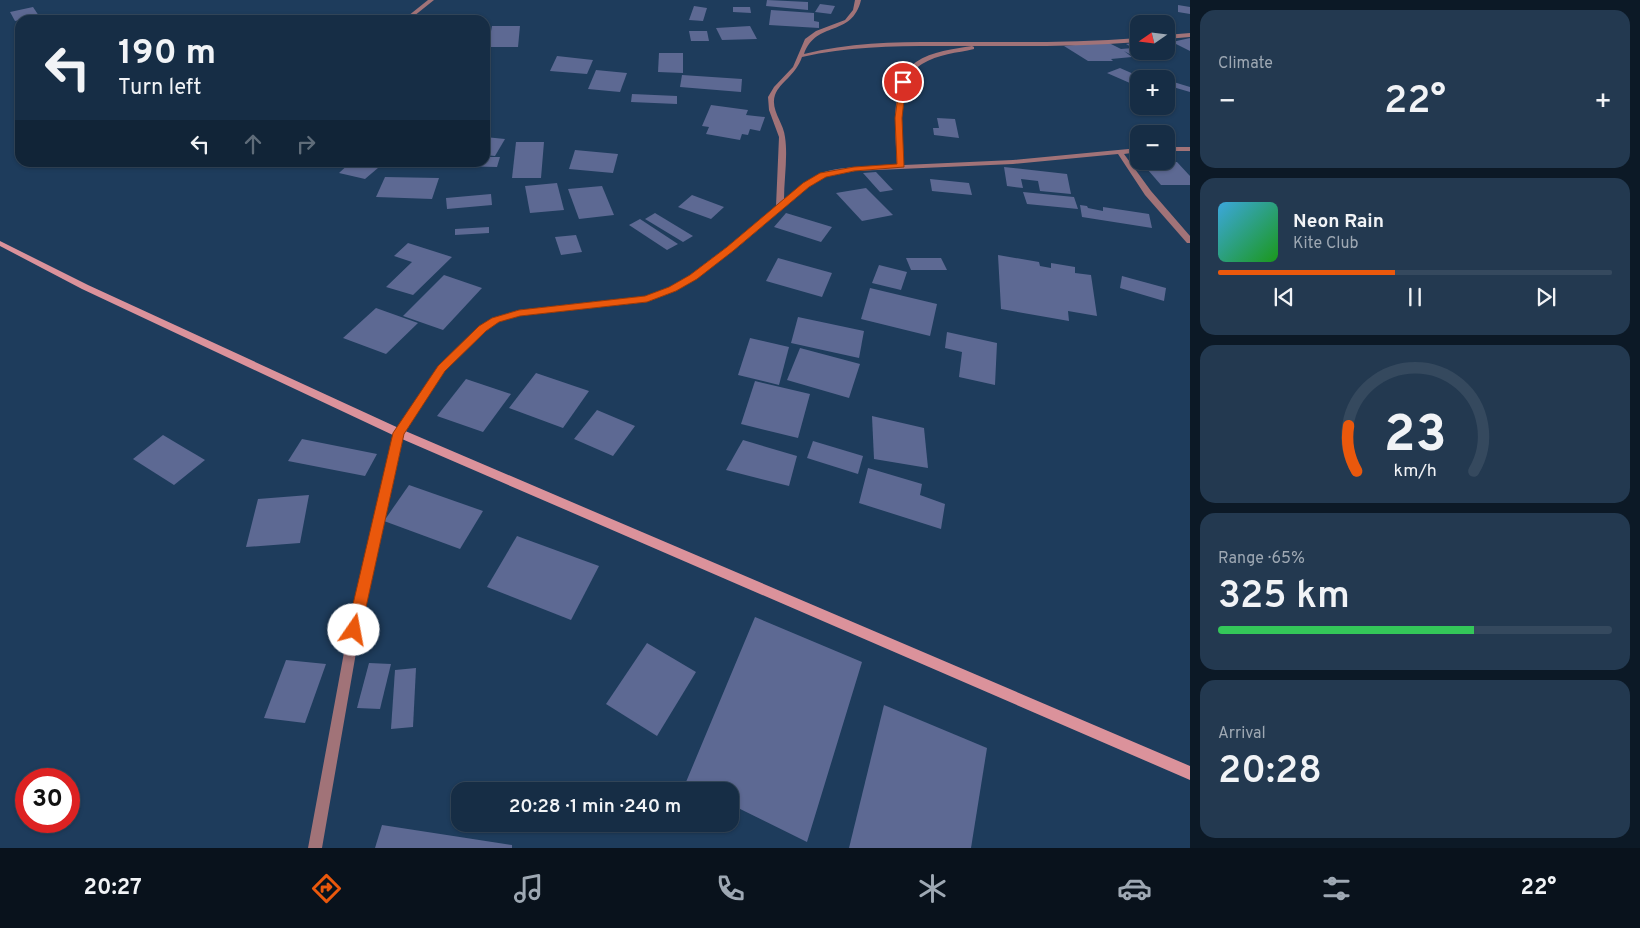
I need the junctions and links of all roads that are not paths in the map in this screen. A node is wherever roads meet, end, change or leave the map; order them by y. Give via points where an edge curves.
1 (431, 0) edge
2 (858, 0) edge
3 (412, 15) edge
4 (1190, 35) edge
5 (1175, 36) edge
6 (1130, 40) edge
7 (995, 44) junction
8 (800, 56) junction
9 (1190, 149) edge
10 (1130, 150) edge
11 (1175, 150) edge
12 (1119, 151) junction
13 (901, 166) junction
14 (780, 207) junction
15 (1190, 241) edge
16 (0, 243) edge
17 (399, 433) junction
18 (1190, 773) edge
19 (315, 848) edge

1 - 3 street
2 - 8 street via 853,18 811,37
4 - 5 street
6 - 7 street
7 - 8 street via 869,45
7 - 13 street via 934,57 910,70 903,82 899,118
8 - 14 street via 794,70 773,92 771,99 782,137
9 - 11 street
10 - 12 street
12 - 13 street via 1013,162
12 - 15 street via 1148,193
13 - 14 street via 823,175
14 - 17 street via 716,260 673,289 647,299 519,313 495,320 442,368
16 - 17 main road via 85,287
17 - 18 main road
17 - 19 street via 351,647

